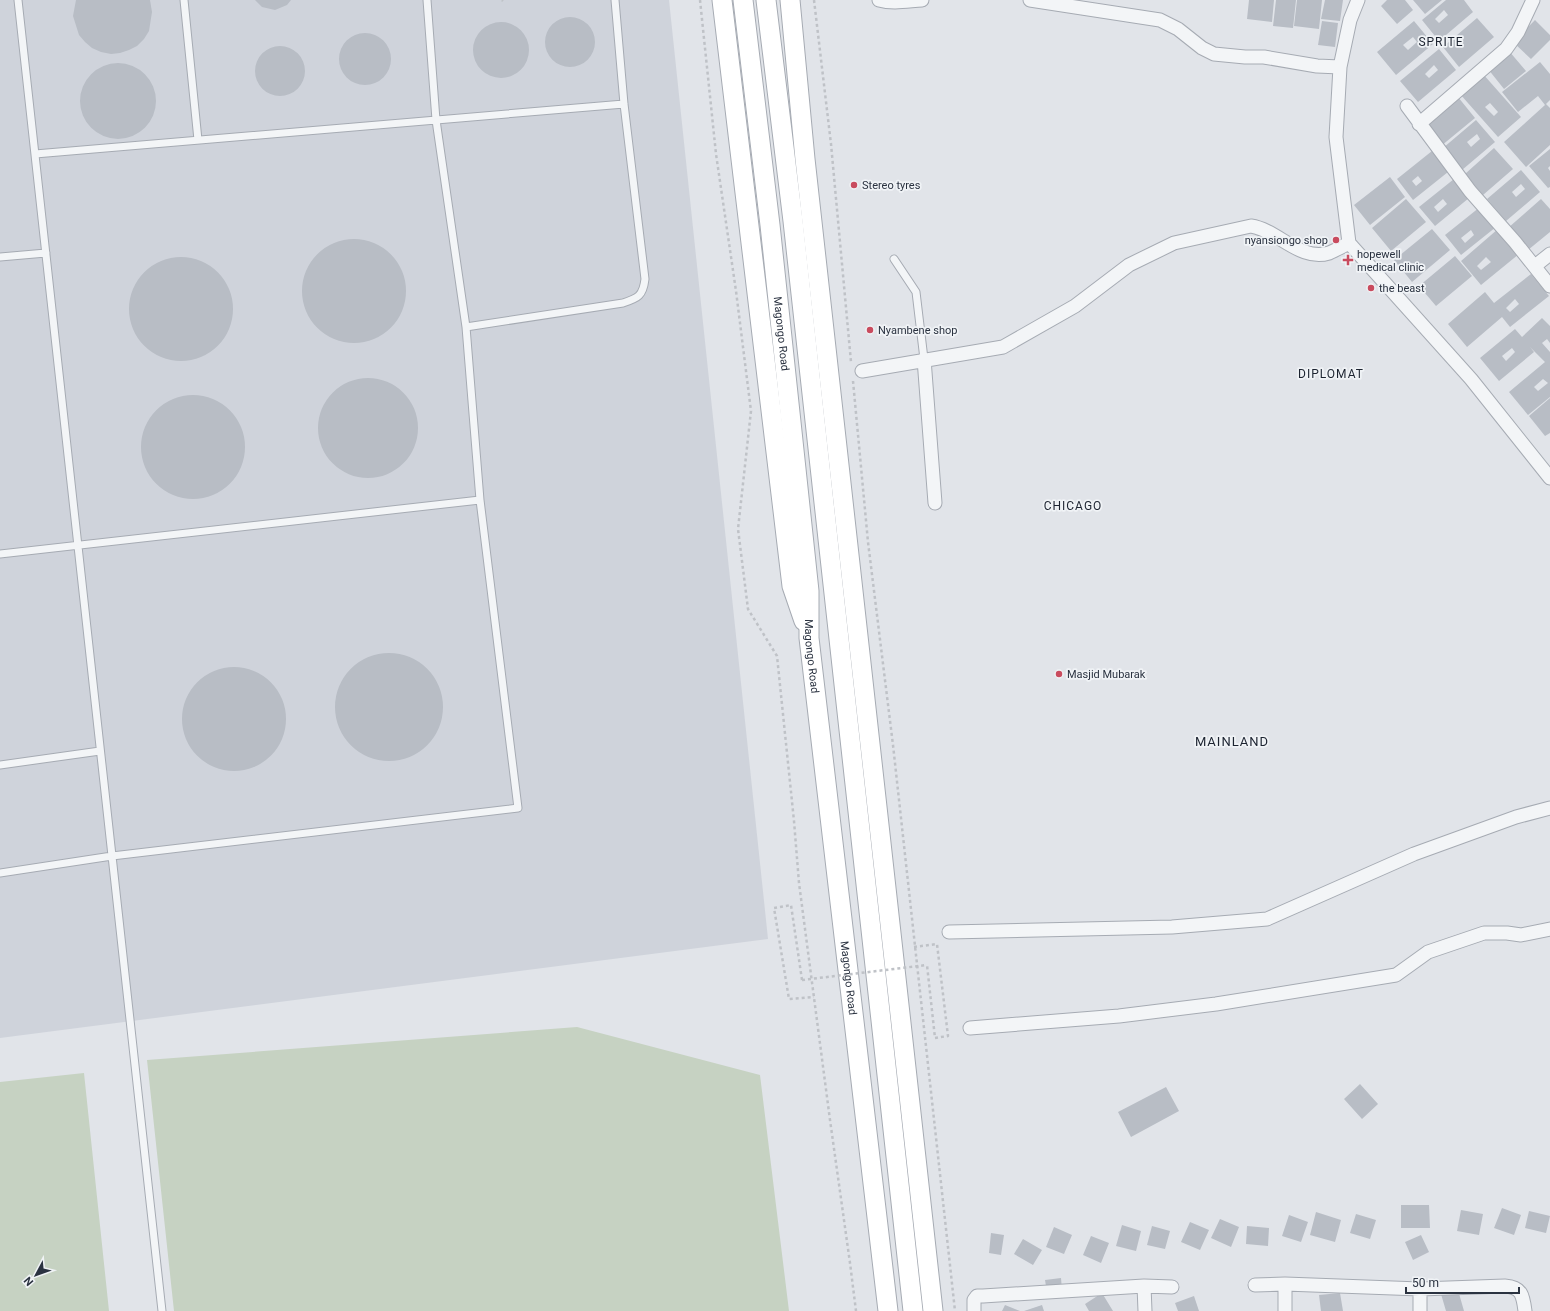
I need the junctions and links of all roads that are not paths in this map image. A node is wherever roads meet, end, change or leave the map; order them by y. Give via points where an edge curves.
1 (18, 0) edge
2 (184, 0) edge
3 (426, 0) edge
4 (615, 0) edge
5 (722, 0) edge
6 (743, 0) edge
7 (766, 0) edge
8 (790, 0) edge
9 (879, 0) edge
10 (922, 0) edge
11 (1030, 0) edge
12 (1358, 0) edge
13 (1533, 0) edge
14 (1340, 67) junction
15 (624, 104) junction
16 (1407, 106) dead end
17 (436, 120) junction
18 (1419, 124) junction
19 (198, 140) junction
20 (35, 154) junction
21 (1349, 243) junction
22 (46, 253) junction
23 (1550, 254) edge
24 (0, 257) edge
25 (894, 260) dead end
26 (1535, 266) junction
27 (1550, 286) edge
28 (466, 327) junction
29 (924, 359) junction
30 (862, 371) dead end
31 (1550, 478) edge
32 (480, 500) junction
33 (935, 503) dead end
34 (78, 546) junction
35 (0, 554) edge
36 (809, 638) junction
37 (100, 751) junction
38 (0, 765) edge
39 (1550, 808) edge
40 (112, 856) junction
41 (0, 873) edge
42 (1550, 929) edge
43 (949, 932) dead end
44 (970, 1028) dead end
45 (1285, 1284) junction
46 (1255, 1285) dead end
47 (1144, 1286) junction
48 (1172, 1287) dead end
49 (1420, 1288) junction
50 (162, 1311) edge
51 (888, 1311) edge
52 (914, 1311) edge
53 (933, 1311) edge
54 (974, 1311) edge
55 (1145, 1311) edge
56 (1285, 1311) edge
57 (1420, 1311) edge
58 (1525, 1311) edge

1 - 20 lane
2 - 19 lane
3 - 17 lane
4 - 15 lane
5 - 36 main road via 792,586
6 - 36 main road, Magongo Road via 809,591
7 - 52 main road via 793,221
8 - 53 main road via 805,159
9 - 10 street
11 - 14 street via 1160,20 1214,54 1276,58 1317,66
12 - 14 street via 1350,20
13 - 18 street via 1518,32 1506,49
14 - 21 street via 1336,137
15 - 17 lane
15 - 28 lane via 646,278 640,294 622,303
16 - 18 street
17 - 19 lane
17 - 28 lane
18 - 26 street via 1470,191
19 - 20 lane
20 - 22 lane
21 - 29 street via 1329,253 1310,254 1264,228 1251,226 1174,243 1129,266 1075,306 1003,346
21 - 31 street via 1471,379
22 - 24 lane
22 - 34 lane
23 - 26 street
25 - 29 lane via 916,292
26 - 27 street
28 - 32 lane
29 - 30 street
29 - 33 street
32 - 34 lane
32 - 40 lane via 518,808
34 - 35 lane
34 - 37 lane
36 - 51 main road, Magongo Road
37 - 38 lane
37 - 40 lane
39 - 43 street via 1516,817 1414,854 1267,919 1172,927
40 - 41 lane
40 - 50 lane
42 - 44 street via 1521,935 1484,933 1428,952 1396,975 1216,1004 1119,1016
45 - 46 street
45 - 49 street
45 - 56 street
47 - 48 street
47 - 54 street via 977,1296 974,1300
47 - 55 street
49 - 57 street
49 - 58 street via 1511,1286 1521,1293

